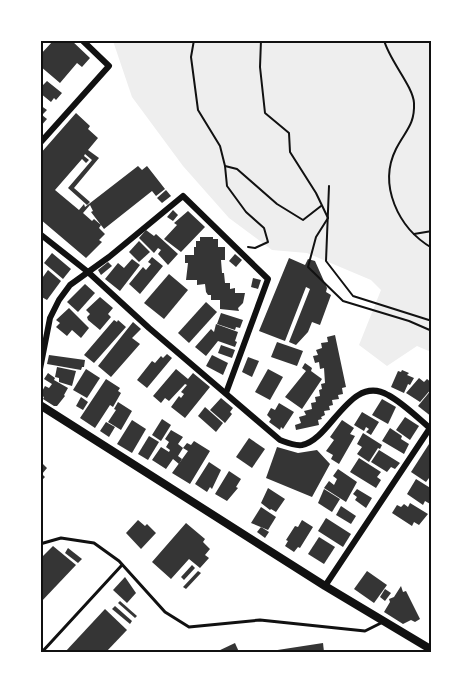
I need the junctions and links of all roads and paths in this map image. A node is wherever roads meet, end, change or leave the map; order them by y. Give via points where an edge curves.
1 (82, 40) edge
2 (194, 40) edge
3 (261, 40) edge
4 (384, 40) edge
5 (40, 143) edge
6 (225, 166) junction
7 (329, 186) dead end
8 (321, 206) dead end
9 (328, 218) junction
10 (432, 231) edge
11 (40, 234) edge
12 (414, 234) junction
13 (233, 244) junction
14 (432, 248) edge
15 (88, 272) junction
16 (432, 321) edge
17 (432, 331) edge
18 (40, 369) edge
19 (226, 393) junction
20 (40, 405) edge
21 (431, 429) edge
22 (40, 544) edge
23 (122, 565) junction
24 (325, 586) junction
25 (384, 622) junction
26 (432, 650) edge
27 (42, 652) edge

1 - 5 street via 110,66
2 - 6 path via 191,57 198,110 220,146
3 - 9 path via 265,113 289,133 290,152
4 - 12 path via 414,101 412,124 390,162 389,178 391,201
6 - 8 path via 237,169 303,220
6 - 13 path via 227,186 264,228 268,242 255,248
7 - 9 path
9 - 16 path via 326,261 353,296
9 - 17 path via 316,237 308,267 343,301
10 - 12 path
11 - 15 street
12 - 14 path
13 - 15 street via 183,196
13 - 19 street via 268,279
15 - 18 street via 70,285 50,318
15 - 19 street
19 - 21 street via 280,440 293,445 305,445 360,394 374,390 387,394
20 - 24 street
21 - 24 street
22 - 23 lane via 61,538 94,543
23 - 25 lane via 165,612 189,627 260,620 365,631
23 - 27 lane
24 - 25 street
25 - 26 street

